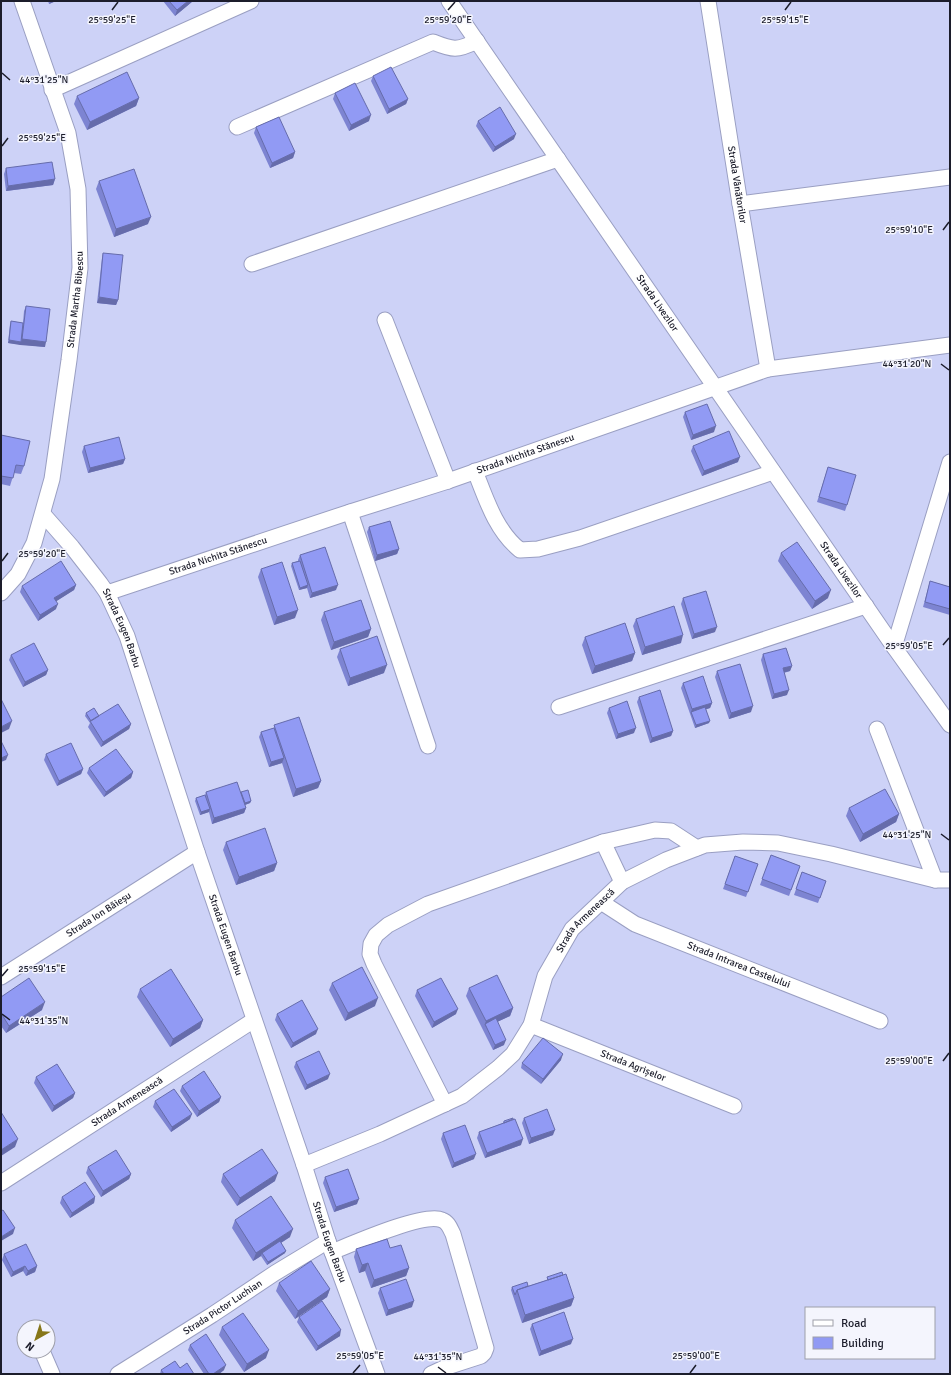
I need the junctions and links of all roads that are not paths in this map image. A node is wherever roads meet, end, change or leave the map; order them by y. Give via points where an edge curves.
1 (22, 1) edge
2 (251, 1) edge
3 (449, 1) edge
4 (708, 1) edge
5 (477, 41) junction
6 (52, 90) junction
7 (237, 127) dead end
8 (558, 159) junction
9 (950, 178) edge
10 (740, 204) junction
11 (252, 264) dead end
12 (385, 320) dead end
13 (950, 345) edge
14 (768, 369) junction
15 (714, 387) junction
16 (950, 462) edge
17 (475, 472) junction
18 (773, 472) junction
19 (448, 481) junction
20 (350, 512) junction
21 (43, 514) junction
22 (1, 593) edge
23 (107, 593) junction
24 (866, 606) junction
25 (894, 647) junction
26 (559, 707) dead end
27 (950, 725) edge
28 (877, 729) dead end
29 (428, 746) dead end
30 (603, 842) junction
31 (697, 848) junction
32 (197, 852) junction
33 (935, 880) junction
34 (950, 880) edge
35 (622, 882) junction
36 (601, 902) junction
37 (1, 976) edge
38 (254, 1020) junction
39 (880, 1021) dead end
40 (531, 1025) junction
41 (445, 1104) junction
42 (734, 1106) dead end
43 (304, 1165) junction
44 (1, 1183) edge
45 (330, 1246) junction
46 (45, 1359) edge
47 (52, 1374) edge
48 (118, 1374) edge
49 (377, 1374) edge
50 (431, 1374) edge

1 - 6 street, Strada Martha Bibescu
2 - 6 street
3 - 5 street, Strada Livezilor
4 - 10 street, Strada Vânătorilor
5 - 7 street via 465,47 450,49 433,42
5 - 8 street, Strada Livezilor
6 - 21 street, Strada Martha Bibescu via 68,133 78,189 80,268 52,479
8 - 11 street
8 - 15 street, Strada Livezilor
9 - 10 street
10 - 14 street, Strada Vânătorilor
12 - 19 street
13 - 14 street, Strada Nichita Stănescu
14 - 15 street, Strada Nichita Stănescu
15 - 17 street, Strada Nichita Stănescu
15 - 18 street, Strada Livezilor
16 - 25 street
17 - 18 street via 493,515 508,540 520,550 538,550 580,538
17 - 19 street, Strada Nichita Stănescu
18 - 24 street, Strada Livezilor
19 - 20 street, Strada Nichita Stănescu
20 - 23 street, Strada Nichita Stănescu
20 - 29 street
21 - 22 street, Strada Martha Bibescu via 34,544 18,574
21 - 23 street, Strada Eugen Barbu
23 - 32 street, Strada Eugen Barbu via 127,636
24 - 25 street, Strada Livezilor
24 - 26 street, Strada Livezilor
25 - 27 street, Strada Livezilor
28 - 33 street
30 - 31 street via 655,830 671,832
30 - 35 street
30 - 41 street via 428,904 388,925 376,935 371,944 370,954 374,964
31 - 33 street, Strada Armenească via 743,842 778,843
31 - 35 street, Strada Armenească
32 - 37 street, Strada Ion Băieșu
32 - 38 street, Strada Eugen Barbu
33 - 34 street, Strada Armenească
35 - 36 street, Strada Armenească
36 - 39 street, Strada Intrarea Castelului via 635,924
36 - 40 street, Strada Armenească via 572,929 545,976
38 - 43 street, Strada Eugen Barbu
38 - 44 street, Strada Armenească
40 - 41 street, Strada Armenească via 513,1054 498,1068 462,1096
40 - 42 street, Strada Agrișelor
41 - 43 street, Strada Armenească
43 - 45 street, Strada Eugen Barbu
45 - 48 street, Strada Pictor Luchian via 275,1273
45 - 49 street, Strada Eugen Barbu
45 - 50 street, Strada Pictor Luchian via 417,1221 434,1218 448,1225 453,1234 486,1348 481,1356
46 - 47 street

